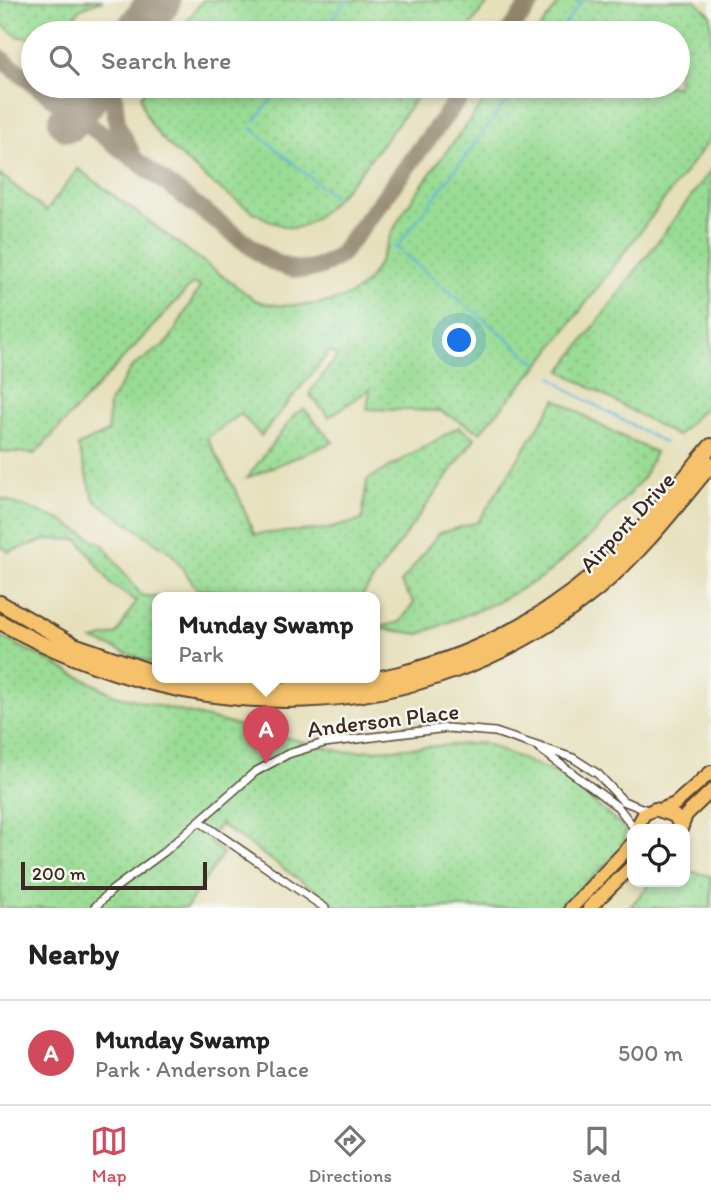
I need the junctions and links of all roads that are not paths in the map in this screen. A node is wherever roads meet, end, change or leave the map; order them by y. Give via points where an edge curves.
1 (711, 446) edge
2 (711, 464) edge
3 (0, 603) edge
4 (0, 616) edge
5 (0, 622) edge
6 (92, 664) junction
7 (152, 672) edge
8 (380, 677) edge
9 (152, 682) edge
10 (156, 683) edge
11 (208, 683) edge
12 (344, 683) edge
13 (520, 740) junction
14 (711, 772) edge
15 (711, 791) edge
16 (662, 809) junction
17 (649, 811) junction
18 (199, 821) junction
19 (632, 824) edge
20 (638, 824) edge
21 (679, 824) edge
22 (683, 824) edge
23 (627, 849) edge
24 (627, 871) edge
25 (94, 908) edge
26 (324, 908) edge
27 (571, 908) edge
28 (589, 908) edge

1 - 8 highway, Airport Drive via 638,533 597,572 541,614 464,653
2 - 10 highway, Airport Drive via 646,542 582,600 514,643 431,678 353,696 258,701 187,692
3 - 7 highway via 74,645
4 - 6 highway
5 - 6 highway
6 - 9 highway, Airport Drive
11 - 12 highway, Airport Drive via 242,688 314,688
13 - 17 street, Anderson Place via 582,763 623,801
13 - 18 street, Anderson Place via 480,729 447,728 307,746 255,772
13 - 19 street, Anderson Place via 575,773
14 - 16 main road via 675,804
15 - 22 main road
16 - 17 main road
16 - 21 main road
17 - 20 main road
18 - 25 street, Anderson Place
18 - 26 street
23 - 27 main road
24 - 28 main road

